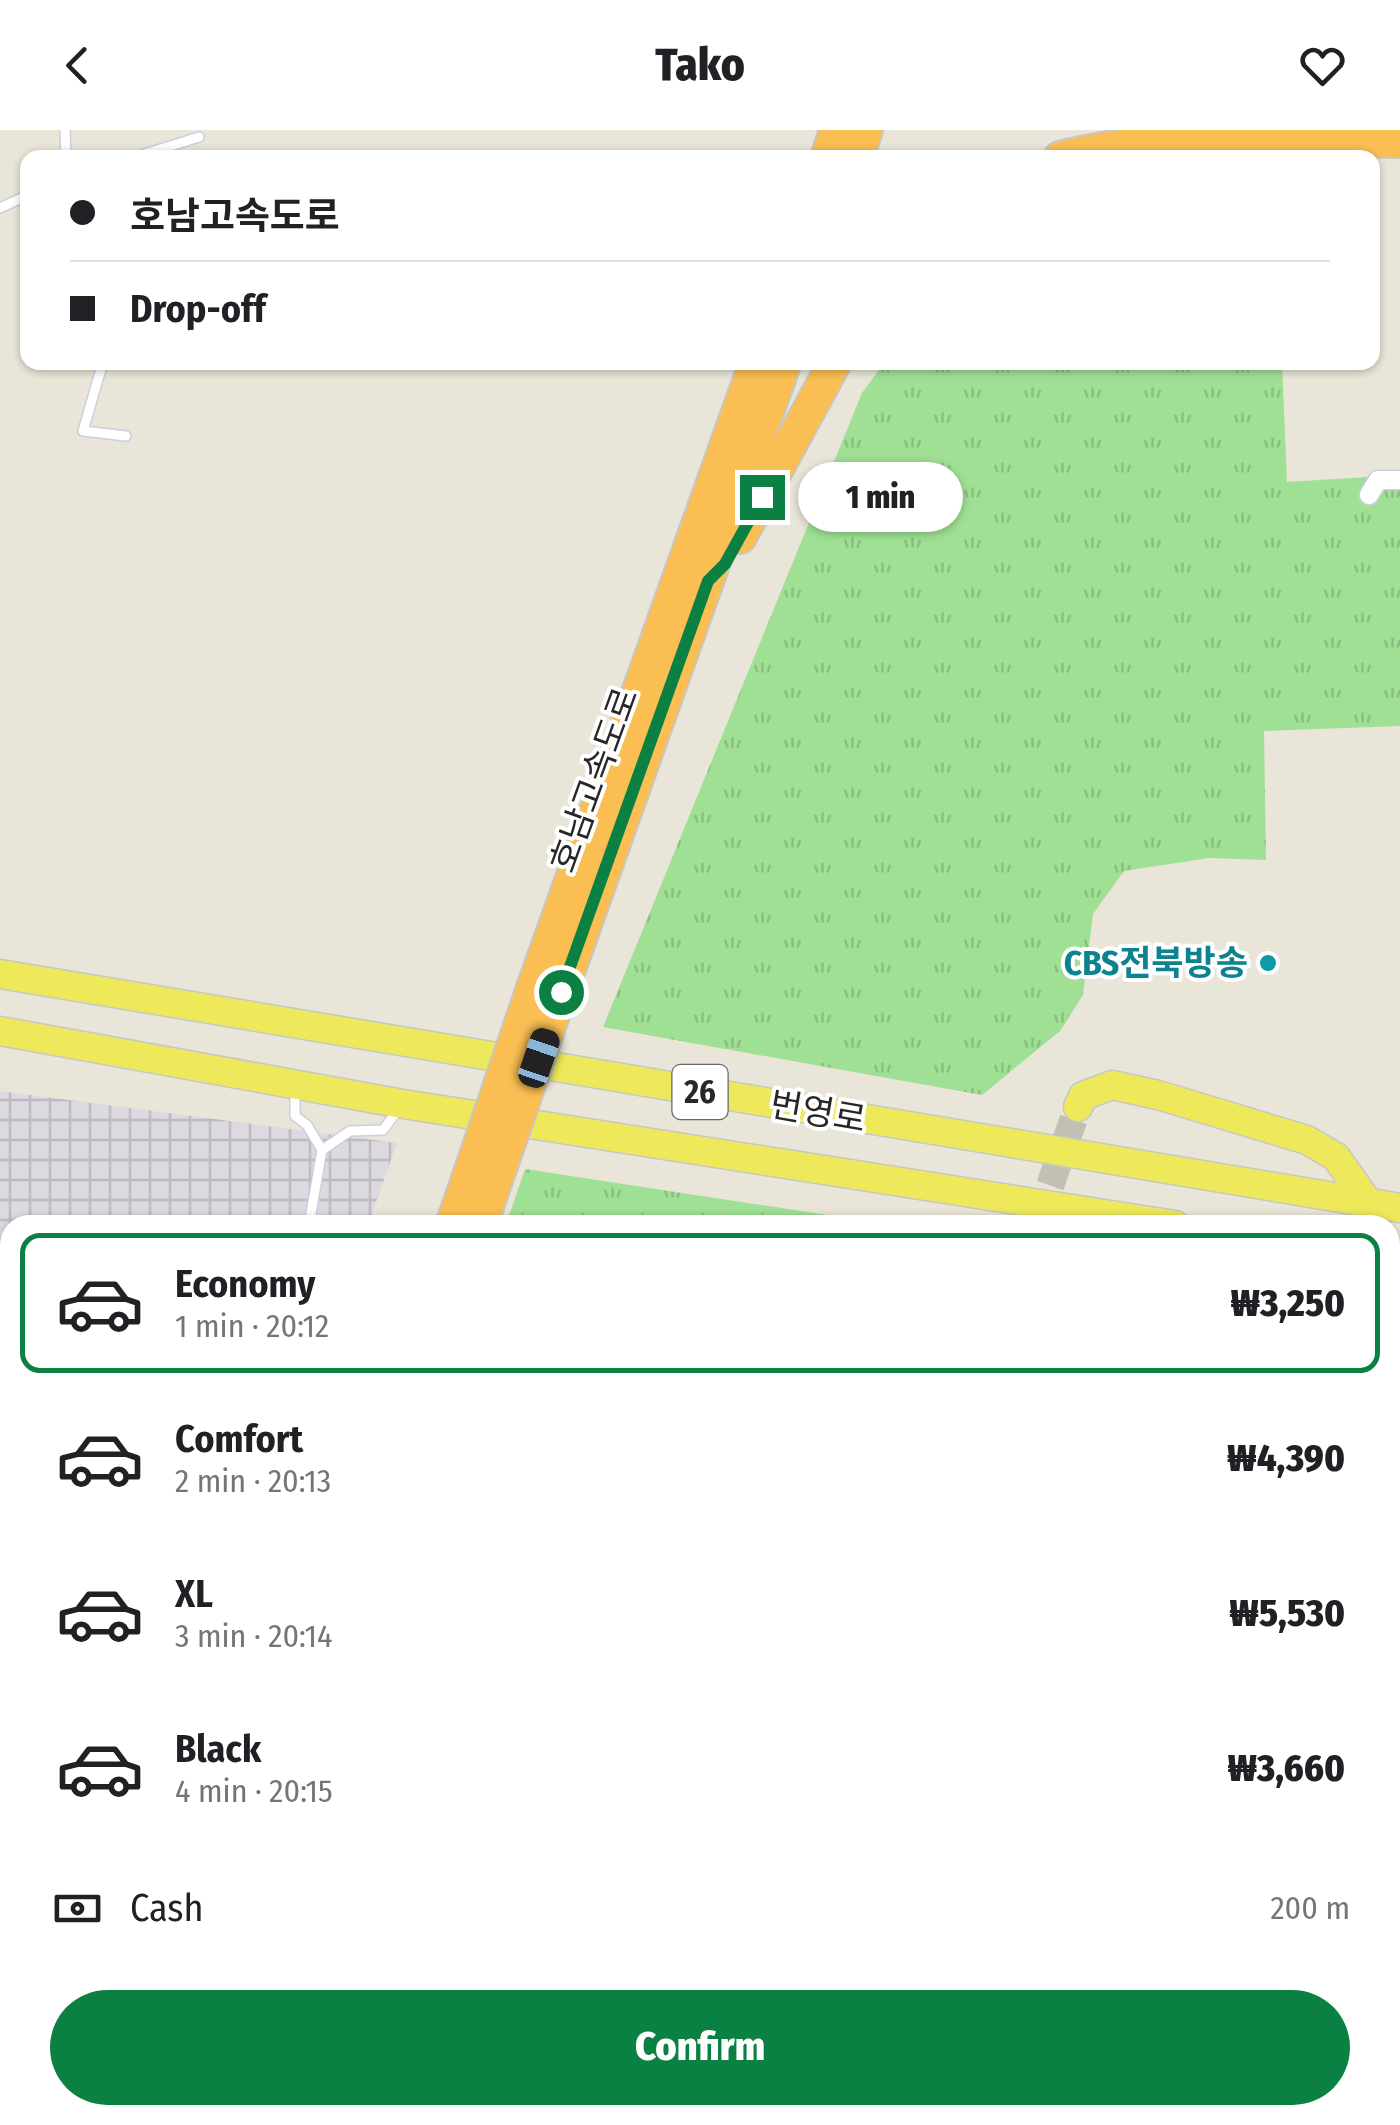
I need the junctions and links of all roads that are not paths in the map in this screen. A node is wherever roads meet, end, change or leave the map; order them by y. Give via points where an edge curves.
1 (198, 137) dead end
2 (1400, 141) edge
3 (157, 150) edge
4 (1090, 150) edge
5 (101, 370) edge
6 (753, 370) edge
7 (782, 370) edge
8 (831, 370) edge
9 (126, 436) dead end
10 (1400, 480) edge
11 (1369, 495) dead end
12 (708, 581) junction
13 (0, 974) edge
14 (548, 989) junction
15 (0, 1031) edge
16 (296, 1084) junction
17 (403, 1104) junction
18 (1078, 1107) tunnel mouth
19 (322, 1150) junction
20 (480, 1186) junction
21 (1369, 1204) junction
22 (1400, 1208) edge
23 (311, 1215) edge
24 (459, 1215) edge
25 (481, 1215) edge
26 (1111, 1215) edge

1 - 3 lane
2 - 4 highway via 1173,138
5 - 9 lane via 83,431
6 - 14 highway, 호남고속도로
7 - 12 highway, 호남고속도로
8 - 12 highway via 725,564
10 - 11 street via 1378,480
12 - 14 highway, 호남고속도로
13 - 21 main road, 번영로 / 26
14 - 20 highway, 호남고속도로, bridge
15 - 16 main road, 번영로 / 26
16 - 17 main road, 번영로 / 26
16 - 19 lane via 294,1116
17 - 19 lane via 383,1130 350,1131
17 - 26 main road, 번영로 / 26
18 - 21 main road via 1082,1096 1112,1084 1307,1140 1336,1157
19 - 23 lane
20 - 24 highway, 호남고속도로
20 - 25 highway, 호남고속도로
21 - 22 main road, 번영로 / 26

